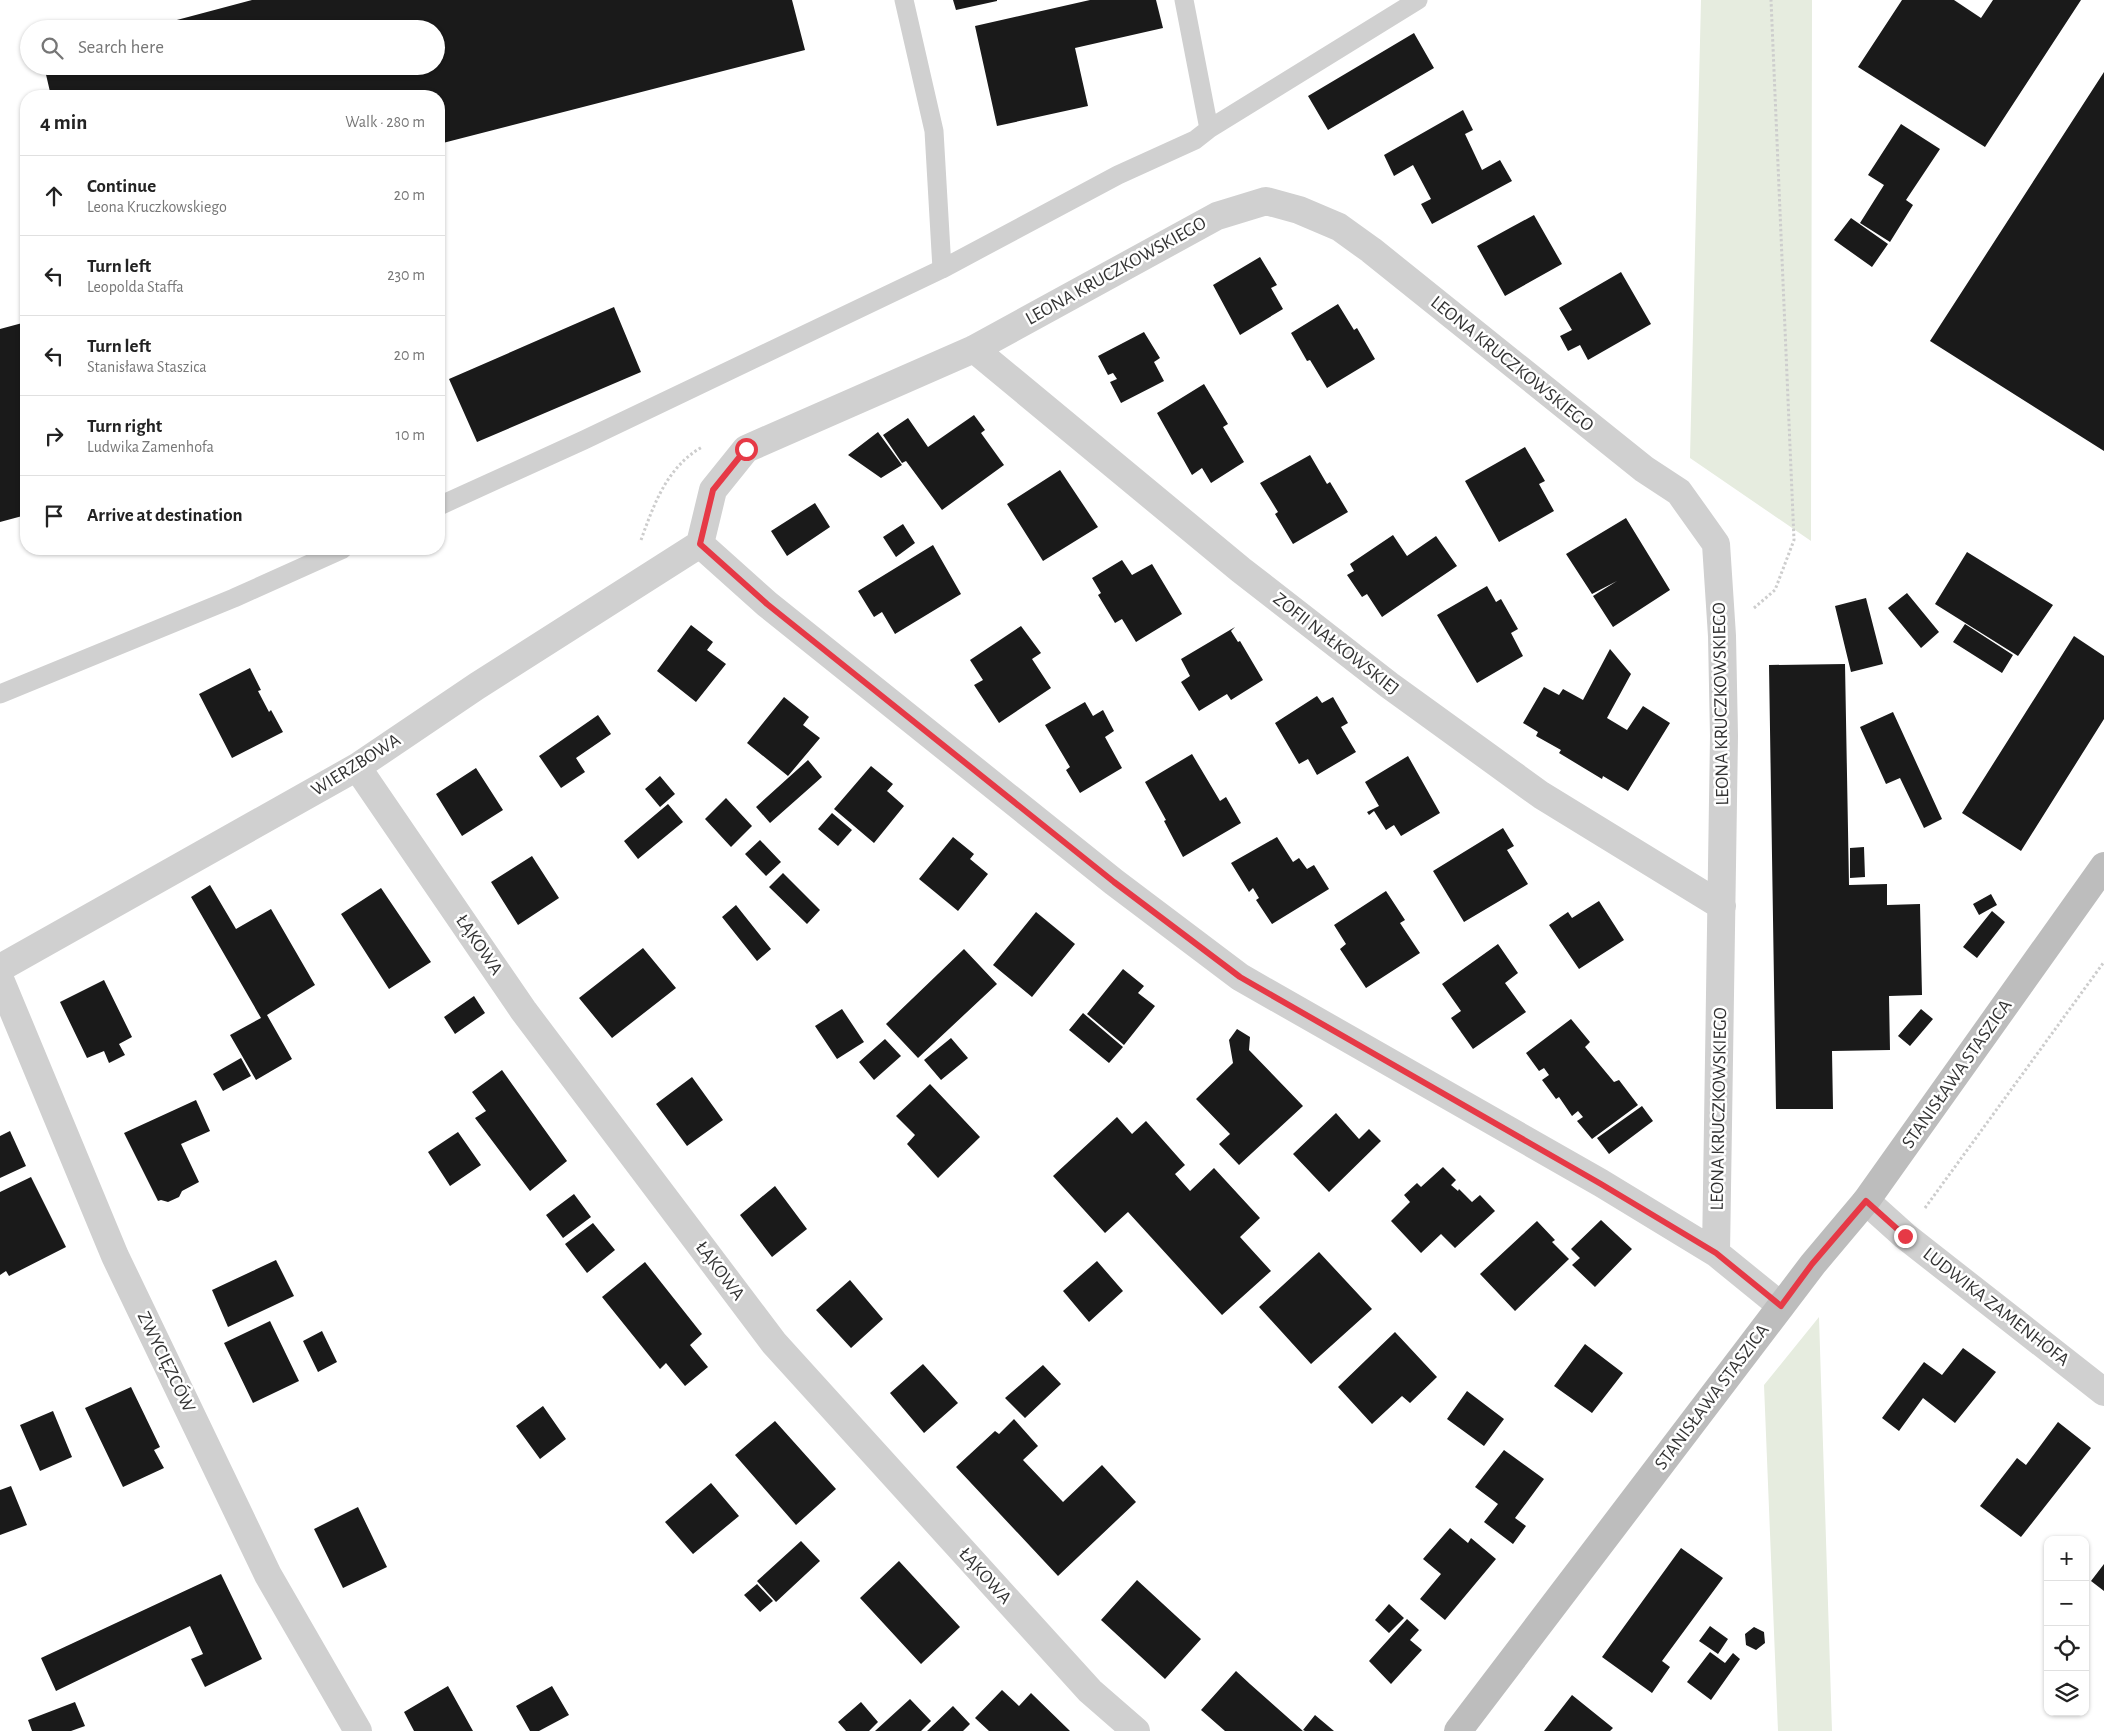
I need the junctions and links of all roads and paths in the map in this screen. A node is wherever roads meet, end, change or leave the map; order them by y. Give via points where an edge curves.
1 (904, 0) edge
2 (1184, 0) edge
3 (1418, 0) edge
4 (1771, 0) edge
5 (1209, 129) junction
6 (942, 269) junction
7 (974, 349) junction
8 (705, 446) dead end
9 (445, 503) edge
10 (700, 544) junction
11 (637, 545) dead end
12 (330, 555) edge
13 (1722, 636) junction
14 (0, 694) edge
15 (357, 767) junction
16 (2104, 866) edge
17 (1722, 906) junction
18 (0, 968) edge
19 (0, 979) edge
20 (1866, 1201) junction
21 (1716, 1253) junction
22 (1781, 1306) junction
23 (2104, 1392) edge
24 (358, 1731) edge
25 (1136, 1731) edge
26 (1458, 1731) edge

1 - 6 lane via 934,131
2 - 5 lane
3 - 5 lane
4 - 13 path via 1794,540 1775,590
5 - 6 lane via 1195,140 1118,175
6 - 9 lane
7 - 10 street, LEONA KRUCZKOWSKIEGO via 746,449 713,490
7 - 13 street, LEONA KRUCZKOWSKIEGO via 1217,216 1266,201 1299,210 1339,227 1371,250 1644,469 1679,492 1716,544
7 - 17 street, ZOFII NAŁKOWSKIEJ via 1241,570 1389,685 1541,795
8 - 11 path via 678,466 664,486
10 - 15 street, WIERZBOWA via 477,686
10 - 21 street via 767,604 975,771 1240,977
12 - 14 lane
13 - 17 street, LEONA KRUCZKOWSKIEGO
15 - 18 street, WIERZBOWA
15 - 25 street, ŁĄKOWA via 524,1010 774,1343 1090,1692
16 - 20 main road, STANISŁAWA STASZICA
17 - 21 street, LEONA KRUCZKOWSKIEGO
19 - 24 street, ZWYCIĘZCÓW via 115,1256 268,1575
20 - 22 main road, STANISŁAWA STASZICA
20 - 23 street, LUDWIKA ZAMENHOFA via 1905,1236
21 - 22 street
22 - 26 main road, STANISŁAWA STASZICA

